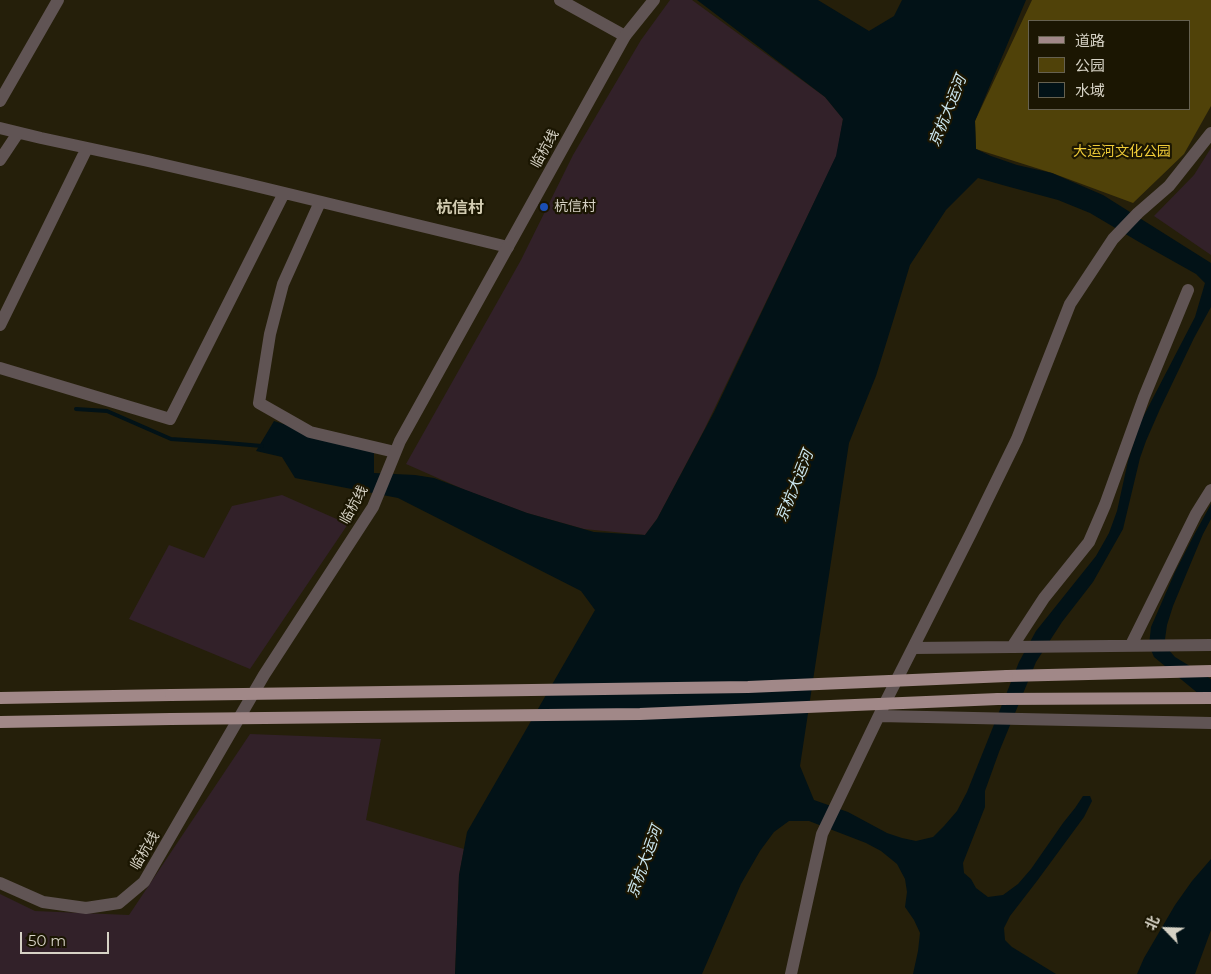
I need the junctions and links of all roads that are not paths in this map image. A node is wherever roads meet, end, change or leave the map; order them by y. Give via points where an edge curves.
1 (58, 0) edge
2 (560, 0) edge
3 (654, 0) edge
4 (625, 36) junction
5 (0, 100) edge
6 (0, 128) edge
7 (18, 133) junction
8 (1211, 133) edge
9 (87, 148) junction
10 (0, 160) edge
11 (284, 193) junction
12 (320, 202) junction
13 (508, 247) junction
14 (1188, 290) dead end
15 (0, 325) edge
16 (0, 368) edge
17 (396, 452) junction
18 (1211, 490) edge
19 (1211, 644) edge
20 (1131, 645) junction
21 (1012, 646) junction
22 (913, 648) junction
23 (1211, 671) edge
24 (0, 698) edge
25 (1211, 698) edge
26 (879, 716) junction
27 (0, 722) edge
28 (1211, 723) edge
29 (0, 883) edge
30 (791, 974) edge

1 - 5 street
2 - 4 street
3 - 4 street, 临杭线
4 - 13 street, 临杭线
6 - 7 street
7 - 9 street
7 - 10 street
8 - 22 street via 1169,186 1113,239 1070,304 1017,439
9 - 11 street
9 - 15 street
11 - 12 street
11 - 16 street via 170,419
12 - 13 street
12 - 17 street via 283,284 270,334 259,403 310,432
13 - 17 street, 临杭线
14 - 21 street via 1144,396 1106,506 1089,542 1044,598
17 - 29 street, 临杭线 via 373,507 264,675 144,882 119,903 86,908 43,902
18 - 20 street
19 - 20 street
20 - 21 street
21 - 22 street
22 - 26 street
23 - 24 main road, bridge via 748,687
25 - 27 main road, bridge via 998,699 640,714
26 - 28 street
26 - 30 street via 822,834

